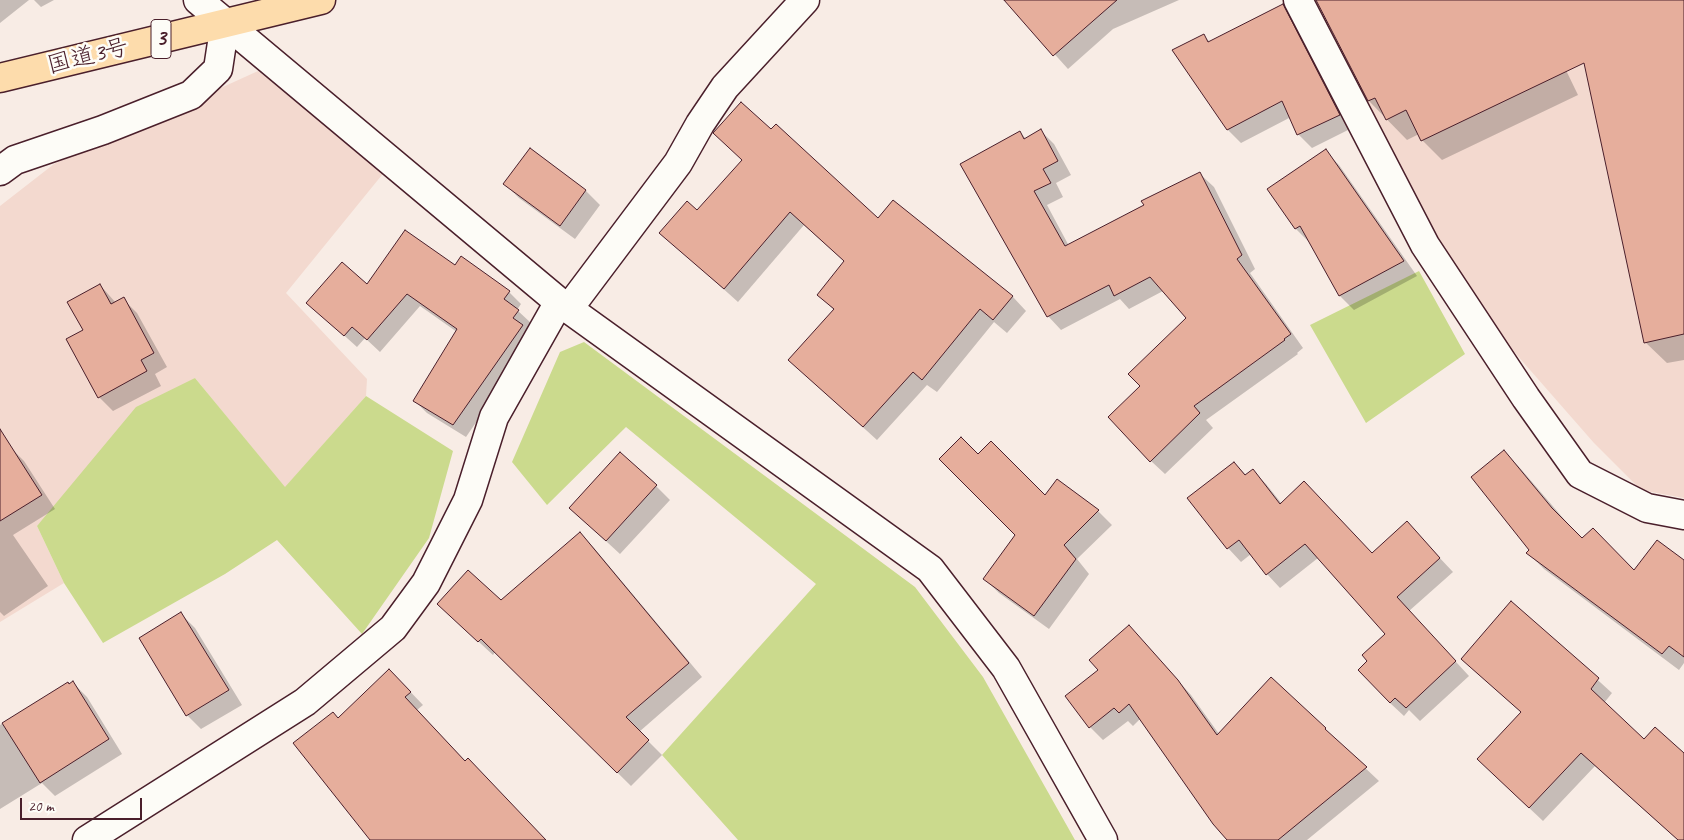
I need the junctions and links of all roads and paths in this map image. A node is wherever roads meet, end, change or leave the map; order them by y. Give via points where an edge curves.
1 (198, 0) edge
2 (322, 0) edge
3 (805, 0) edge
4 (1298, 0) edge
5 (225, 23) junction
6 (0, 78) edge
7 (0, 171) edge
8 (564, 305) junction
9 (1684, 515) edge
10 (86, 840) edge
11 (1103, 840) edge

1 - 5 street
2 - 5 highway, 国道3号 / 3
3 - 8 street via 725,87 678,163
4 - 9 street via 1424,245 1580,474 1647,508
5 - 6 highway, 国道3号 / 3
5 - 7 street via 218,69 191,95 103,130 14,160
5 - 8 street
8 - 10 street via 494,417 468,500 426,582 393,628 305,702
8 - 11 street via 930,569 1006,668

